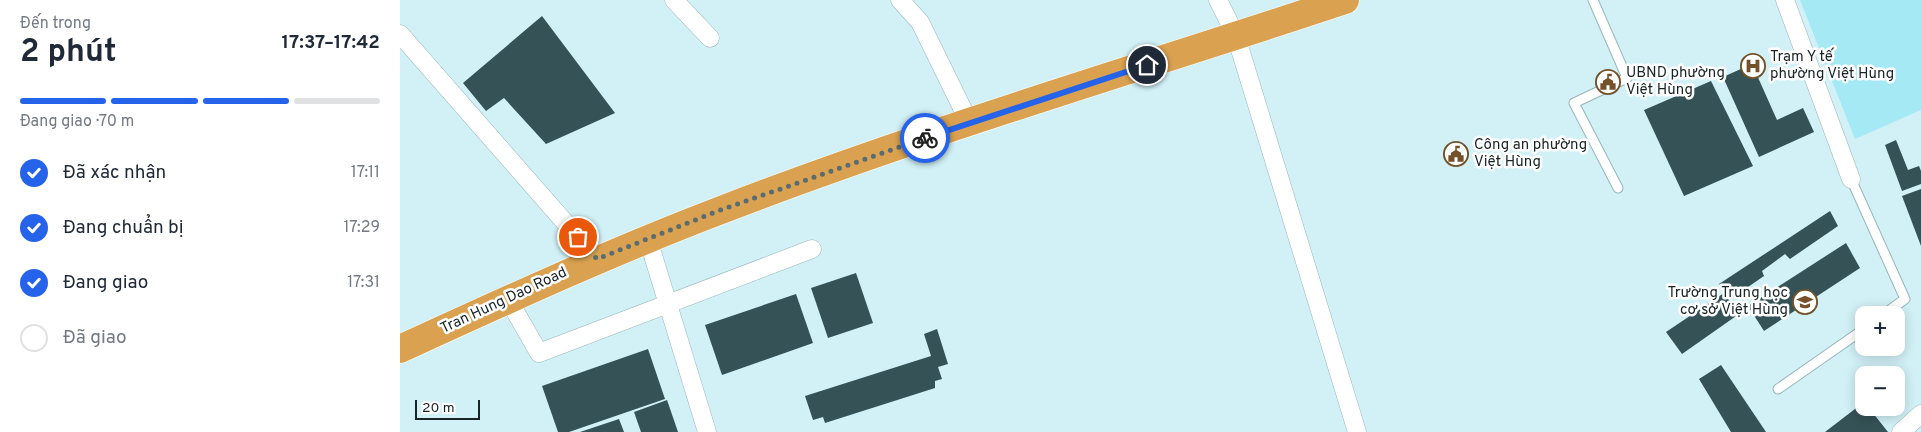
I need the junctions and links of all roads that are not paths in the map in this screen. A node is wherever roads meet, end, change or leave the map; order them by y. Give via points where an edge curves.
1 (674, 0) edge
2 (900, 0) edge
3 (1218, 0) edge
4 (1345, 0) edge
5 (1593, 0) edge
6 (1785, 0) edge
7 (400, 34) edge
8 (1236, 36) junction
9 (710, 38) dead end
10 (969, 122) junction
11 (1851, 179) joint
12 (1618, 188) dead end
13 (648, 239) junction
14 (812, 249) dead end
15 (597, 259) junction
16 (508, 299) junction
17 (668, 304) junction
18 (1895, 306) edge
19 (1855, 335) edge
20 (400, 349) edge
21 (1778, 390) dead end
22 (1921, 414) edge
23 (707, 432) edge
24 (1357, 432) edge
25 (1902, 432) edge

1 - 9 street
2 - 10 street via 920,22
3 - 8 street
4 - 8 highway, Tran Hung Dao Road
5 - 12 lane via 1627,78 1574,103
6 - 11 street
7 - 15 street
8 - 10 highway, Tran Hung Dao Road
8 - 24 street
10 - 13 highway, Tran Hung Dao Road
11 - 18 lane via 1905,299
13 - 15 highway, Tran Hung Dao Road
13 - 17 street
14 - 17 street
15 - 16 highway, Tran Hung Dao Road
16 - 17 street via 539,353
16 - 20 highway, Tran Hung Dao Road
17 - 23 street
19 - 21 lane
22 - 25 street

